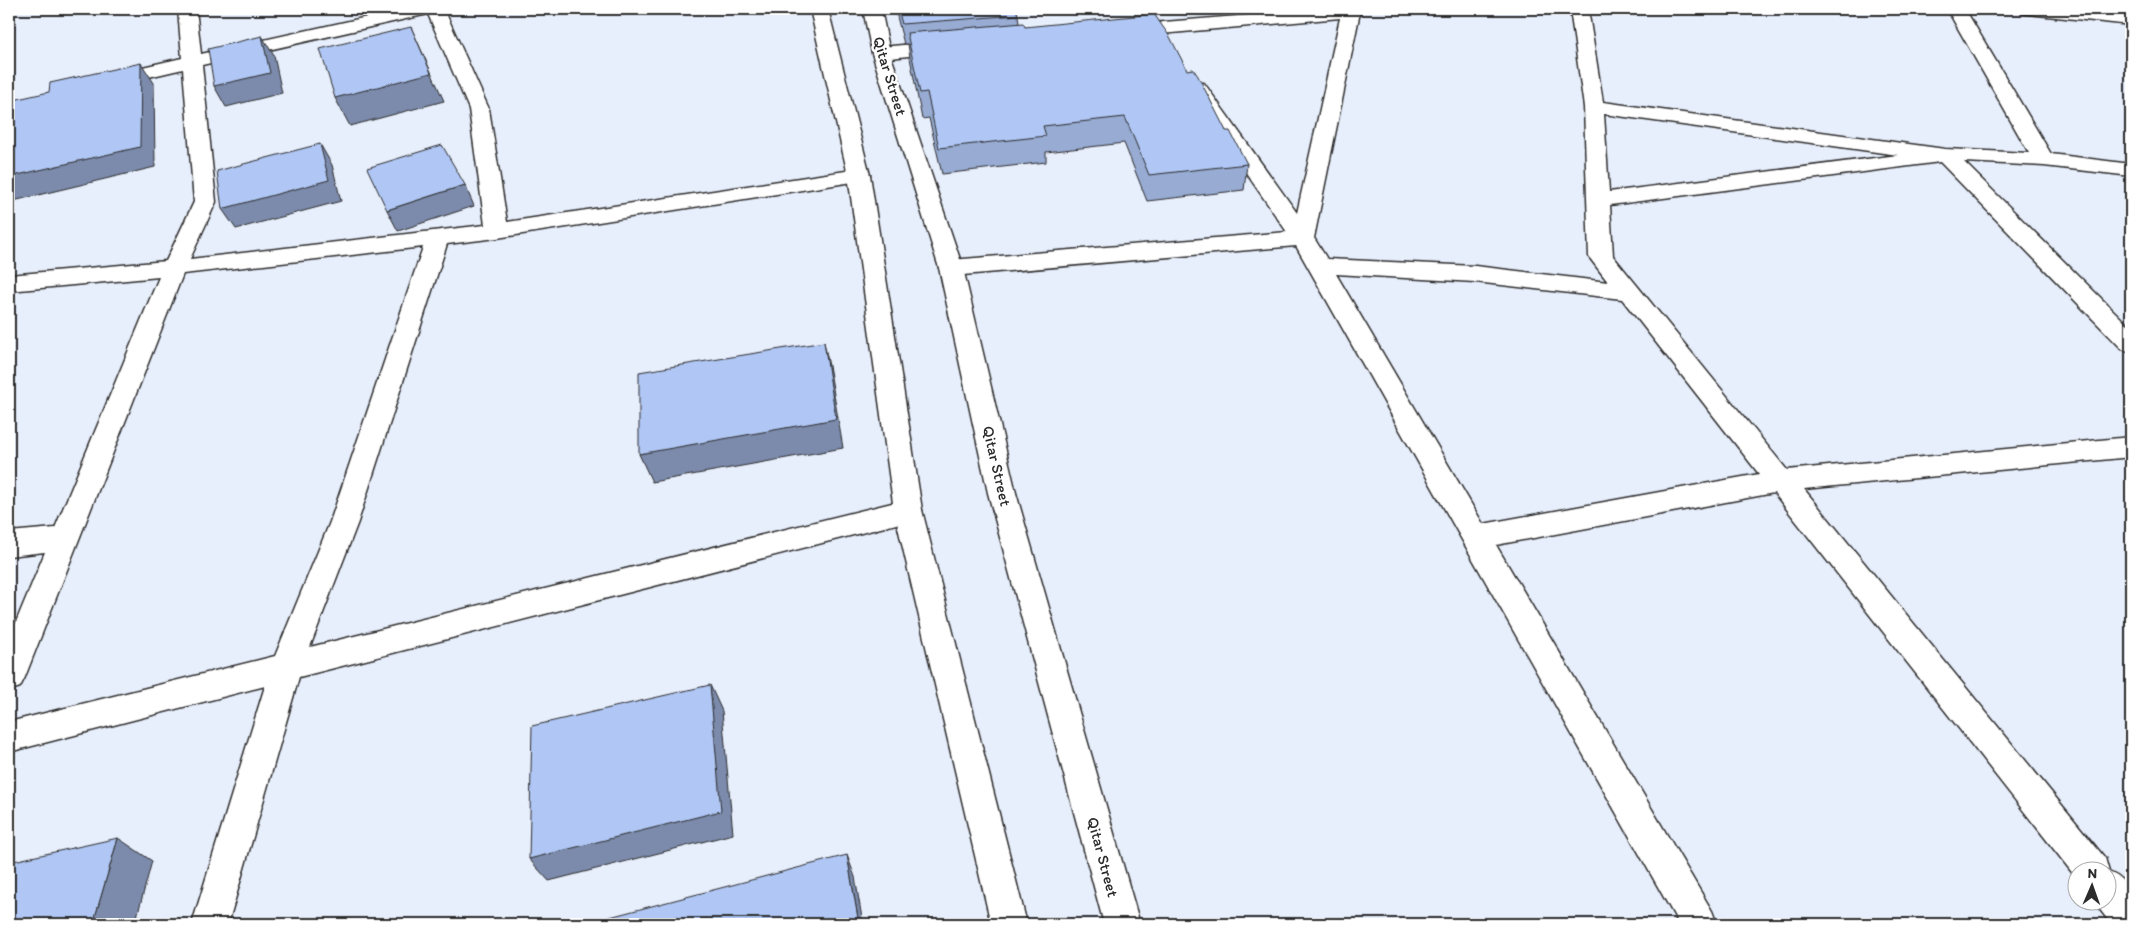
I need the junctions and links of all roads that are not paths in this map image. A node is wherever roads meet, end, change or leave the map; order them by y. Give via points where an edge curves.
1 (186, 9) edge
2 (426, 9) edge
3 (435, 9) edge
4 (819, 9) edge
5 (872, 9) edge
6 (1579, 9) edge
7 (1956, 9) edge
8 (2028, 9) edge
9 (1351, 10) edge
10 (2131, 20) edge
11 (1156, 28) junction
12 (1107, 33) edge
13 (960, 46) edge
14 (882, 53) junction
15 (191, 62) junction
16 (95, 83) edge
17 (1594, 107) junction
18 (1945, 155) junction
19 (2044, 160) junction
20 (2131, 170) edge
21 (859, 175) junction
22 (1599, 200) junction
23 (497, 230) junction
24 (438, 236) junction
25 (1303, 238) junction
26 (1319, 266) junction
27 (174, 268) junction
28 (951, 268) junction
29 (9, 282) edge
30 (1630, 292) junction
31 (2131, 343) edge
32 (2131, 447) edge
33 (1781, 482) junction
34 (908, 510) junction
35 (1476, 537) junction
36 (65, 539) junction
37 (9, 544) edge
38 (286, 668) junction
39 (9, 677) edge
40 (9, 737) edge
41 (2084, 860) edge
42 (2118, 903) edge
43 (2131, 920) edge
44 (210, 924) edge
45 (1009, 924) edge
46 (1122, 924) edge
47 (1699, 924) edge

1 - 15 street
2 - 15 street
3 - 23 street via 479,109
4 - 21 street
5 - 14 street, Qitar Street
6 - 17 street
7 - 19 street
8 - 10 street
9 - 11 street
9 - 25 street
11 - 12 street
11 - 25 street
13 - 14 street
14 - 28 street, Qitar Street
15 - 16 street
15 - 27 street via 205,202
17 - 18 street
17 - 22 street
18 - 19 street
18 - 22 street
18 - 31 street
19 - 20 street
21 - 23 street
21 - 34 street
22 - 30 street via 1601,257
23 - 24 street
24 - 27 street
24 - 38 street via 344,522
25 - 26 street
25 - 28 street
26 - 30 street via 1475,274
26 - 35 street
27 - 29 street
27 - 36 street
28 - 46 street, Qitar Street via 1002,493
30 - 33 street
32 - 33 street
33 - 35 street
33 - 41 street
34 - 38 street
34 - 45 street
35 - 47 street
36 - 37 street
36 - 39 street
38 - 40 street
38 - 44 street
42 - 43 street

